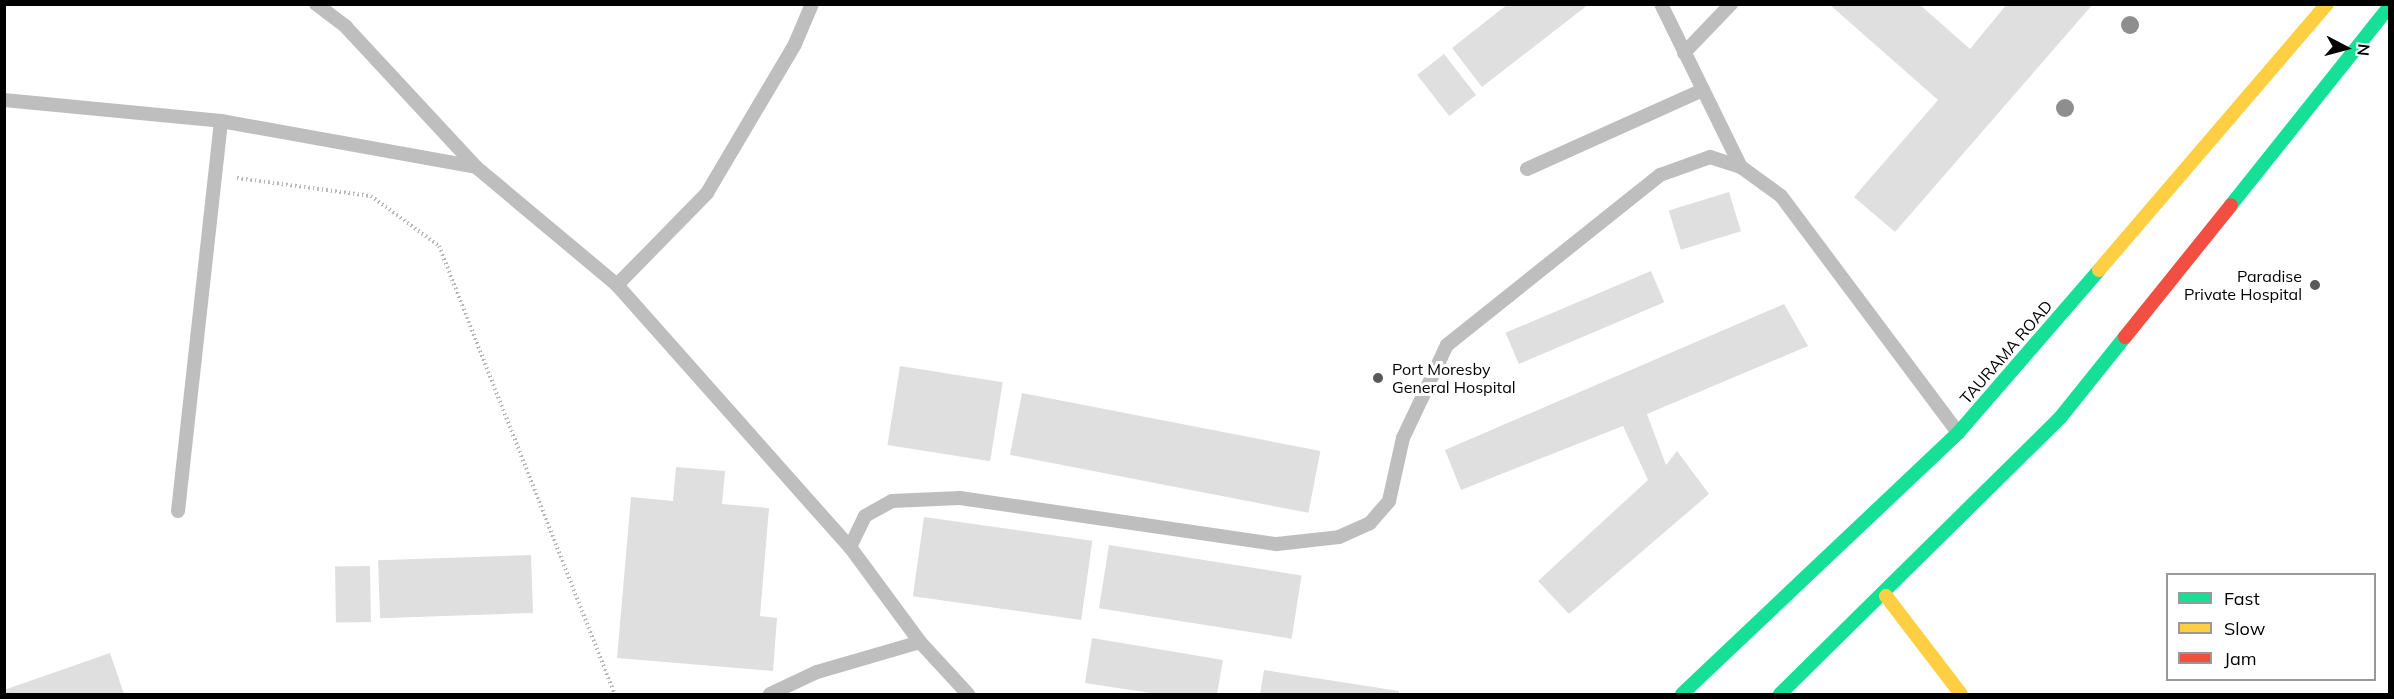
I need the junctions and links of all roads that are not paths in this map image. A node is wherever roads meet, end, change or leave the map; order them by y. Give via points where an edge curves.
1 (316, 4) edge
2 (812, 4) edge
3 (1661, 4) edge
4 (1731, 4) edge
5 (2327, 4) edge
6 (2390, 6) edge
7 (1684, 53) junction
8 (1703, 90) junction
9 (4, 100) edge
10 (221, 122) junction
11 (476, 167) junction
12 (1741, 167) junction
13 (1527, 169) dead end
14 (617, 285) junction
15 (1958, 433) junction
16 (178, 512) dead end
17 (850, 547) junction
18 (1886, 596) junction
19 (920, 642) junction
20 (770, 694) edge
21 (968, 694) edge
22 (1682, 694) edge
23 (1780, 694) edge
24 (1961, 694) edge

1 - 11 lane via 346,27
2 - 14 lane via 795,44 707,193
3 - 7 lane
4 - 7 lane
5 - 15 main road, TAURAMA ROAD
6 - 18 main road via 2060,418
7 - 8 lane
8 - 12 lane
8 - 13 lane
9 - 10 lane
10 - 11 lane
10 - 16 lane
11 - 14 lane
12 - 15 lane via 1782,196
12 - 17 lane via 1710,157 1660,176 1447,345 1403,438 1389,501 1370,523 1339,537 1277,544 960,498 892,501 865,516
14 - 17 lane
15 - 22 main road, TAURAMA ROAD
17 - 19 lane
18 - 23 main road
18 - 24 main road
19 - 20 lane via 817,672
19 - 21 lane

